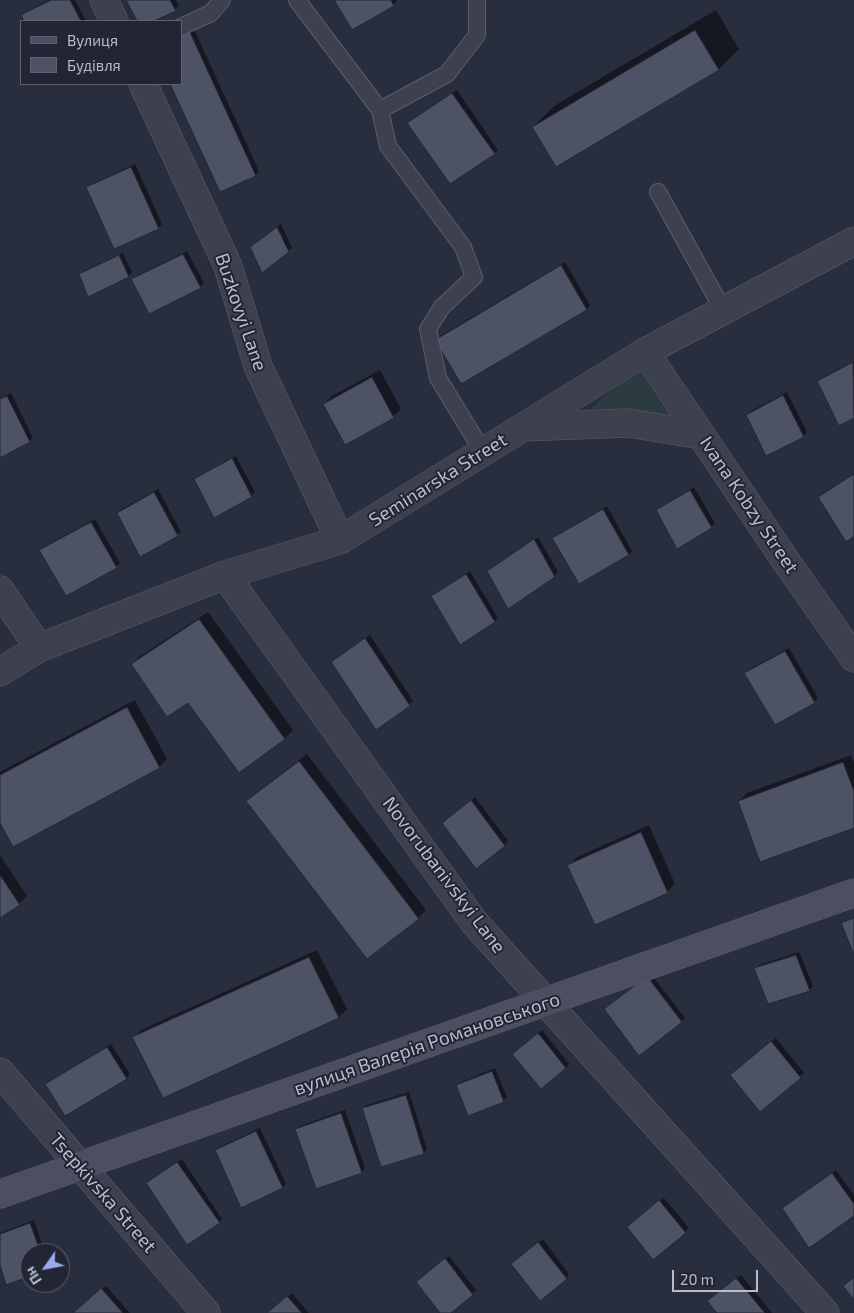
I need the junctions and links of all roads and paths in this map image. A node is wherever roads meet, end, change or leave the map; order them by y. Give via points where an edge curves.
1 (104, 0) edge
2 (222, 0) edge
3 (297, 0) edge
4 (477, 0) edge
5 (114, 20) edge
6 (182, 27) edge
7 (143, 85) edge
8 (380, 110) junction
9 (658, 192) dead end
10 (854, 241) edge
11 (723, 310) junction
12 (646, 352) junction
13 (523, 427) junction
14 (701, 435) junction
15 (483, 452) junction
16 (340, 540) junction
17 (225, 575) junction
18 (0, 590) edge
19 (39, 648) junction
20 (854, 658) edge
21 (0, 672) edge
22 (854, 893) edge
23 (545, 1002) junction
24 (0, 1072) edge
25 (80, 1166) junction
26 (0, 1194) edge
27 (206, 1313) edge
28 (825, 1313) edge

1 - 5 street
2 - 6 lane via 211,13
3 - 8 lane
4 - 8 lane via 477,35 448,74
7 - 16 street, Buzkovyi Lane via 228,266 258,366
8 - 15 lane via 388,146 463,247 474,277 442,307 428,329 438,378
9 - 11 lane
10 - 11 street, Seminarska Street
11 - 12 street, Seminarska Street
12 - 13 street, Seminarska Street
12 - 14 street, Ivana Kobzy Street
13 - 14 street via 628,423
13 - 15 street, Seminarska Street
14 - 20 street, Ivana Kobzy Street
15 - 16 street, Seminarska Street
16 - 17 street, Seminarska Street
17 - 19 street, Seminarska Street
17 - 23 street, Novorubanivskyi Lane via 474,922
18 - 19 street
19 - 21 street, Seminarska Street
22 - 23 street, вулиця Валерія Романовського
23 - 25 street, вулиця Валерія Романовського
23 - 28 street, Novorubanivskyi Lane
24 - 25 street, Tsepkivska Street
25 - 26 street, вулиця Валерія Романовського
25 - 27 street, Tsepkivska Street

